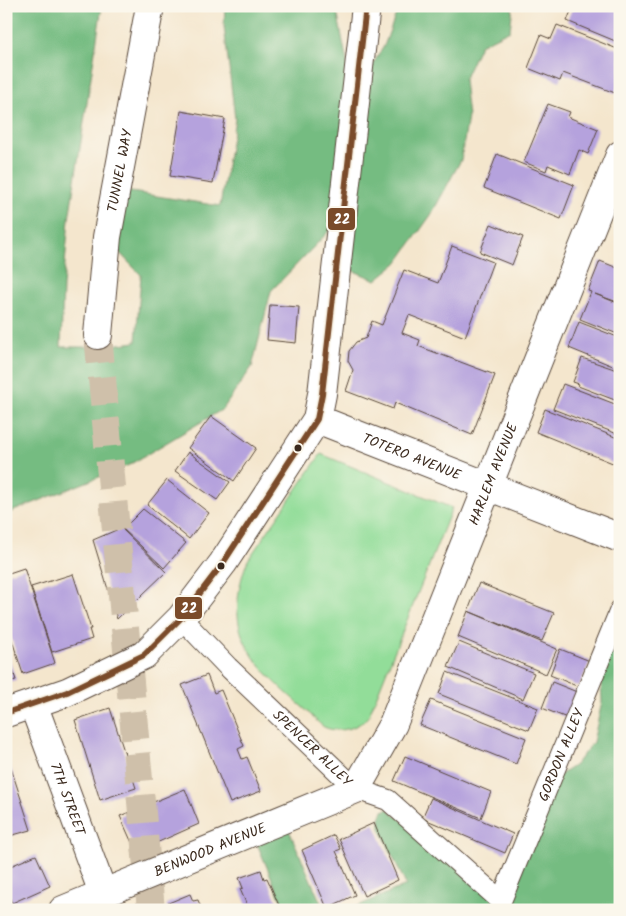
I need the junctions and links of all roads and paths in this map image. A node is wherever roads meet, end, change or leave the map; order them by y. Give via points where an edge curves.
1 (150, 6) edge
2 (366, 6) edge
3 (620, 155) edge
4 (98, 335) tunnel mouth
5 (317, 419) junction
6 (488, 485) junction
7 (620, 538) edge
8 (620, 610) edge
9 (181, 618) junction
10 (33, 704) junction
11 (6, 713) edge
12 (356, 789) junction
13 (102, 893) junction
14 (501, 901) joint
15 (62, 910) edge

1 - 4 street, TUNNEL WAY via 107,237
2 - 5 street
3 - 6 street, HARLEM AVENUE
5 - 6 street, TOTERO AVENUE
5 - 9 street via 223,563
6 - 7 street, TOTERO AVENUE
6 - 12 street, HARLEM AVENUE via 393,724
8 - 14 lane, GORDON ALLEY
9 - 10 street via 144,655 67,692
9 - 12 lane, SPENCER ALLEY
10 - 11 street
10 - 13 street, 7TH STREET
12 - 13 street, BENWOOD AVENUE
12 - 14 lane, SPENCER ALLEY via 388,800
13 - 15 street, BENWOOD AVENUE

